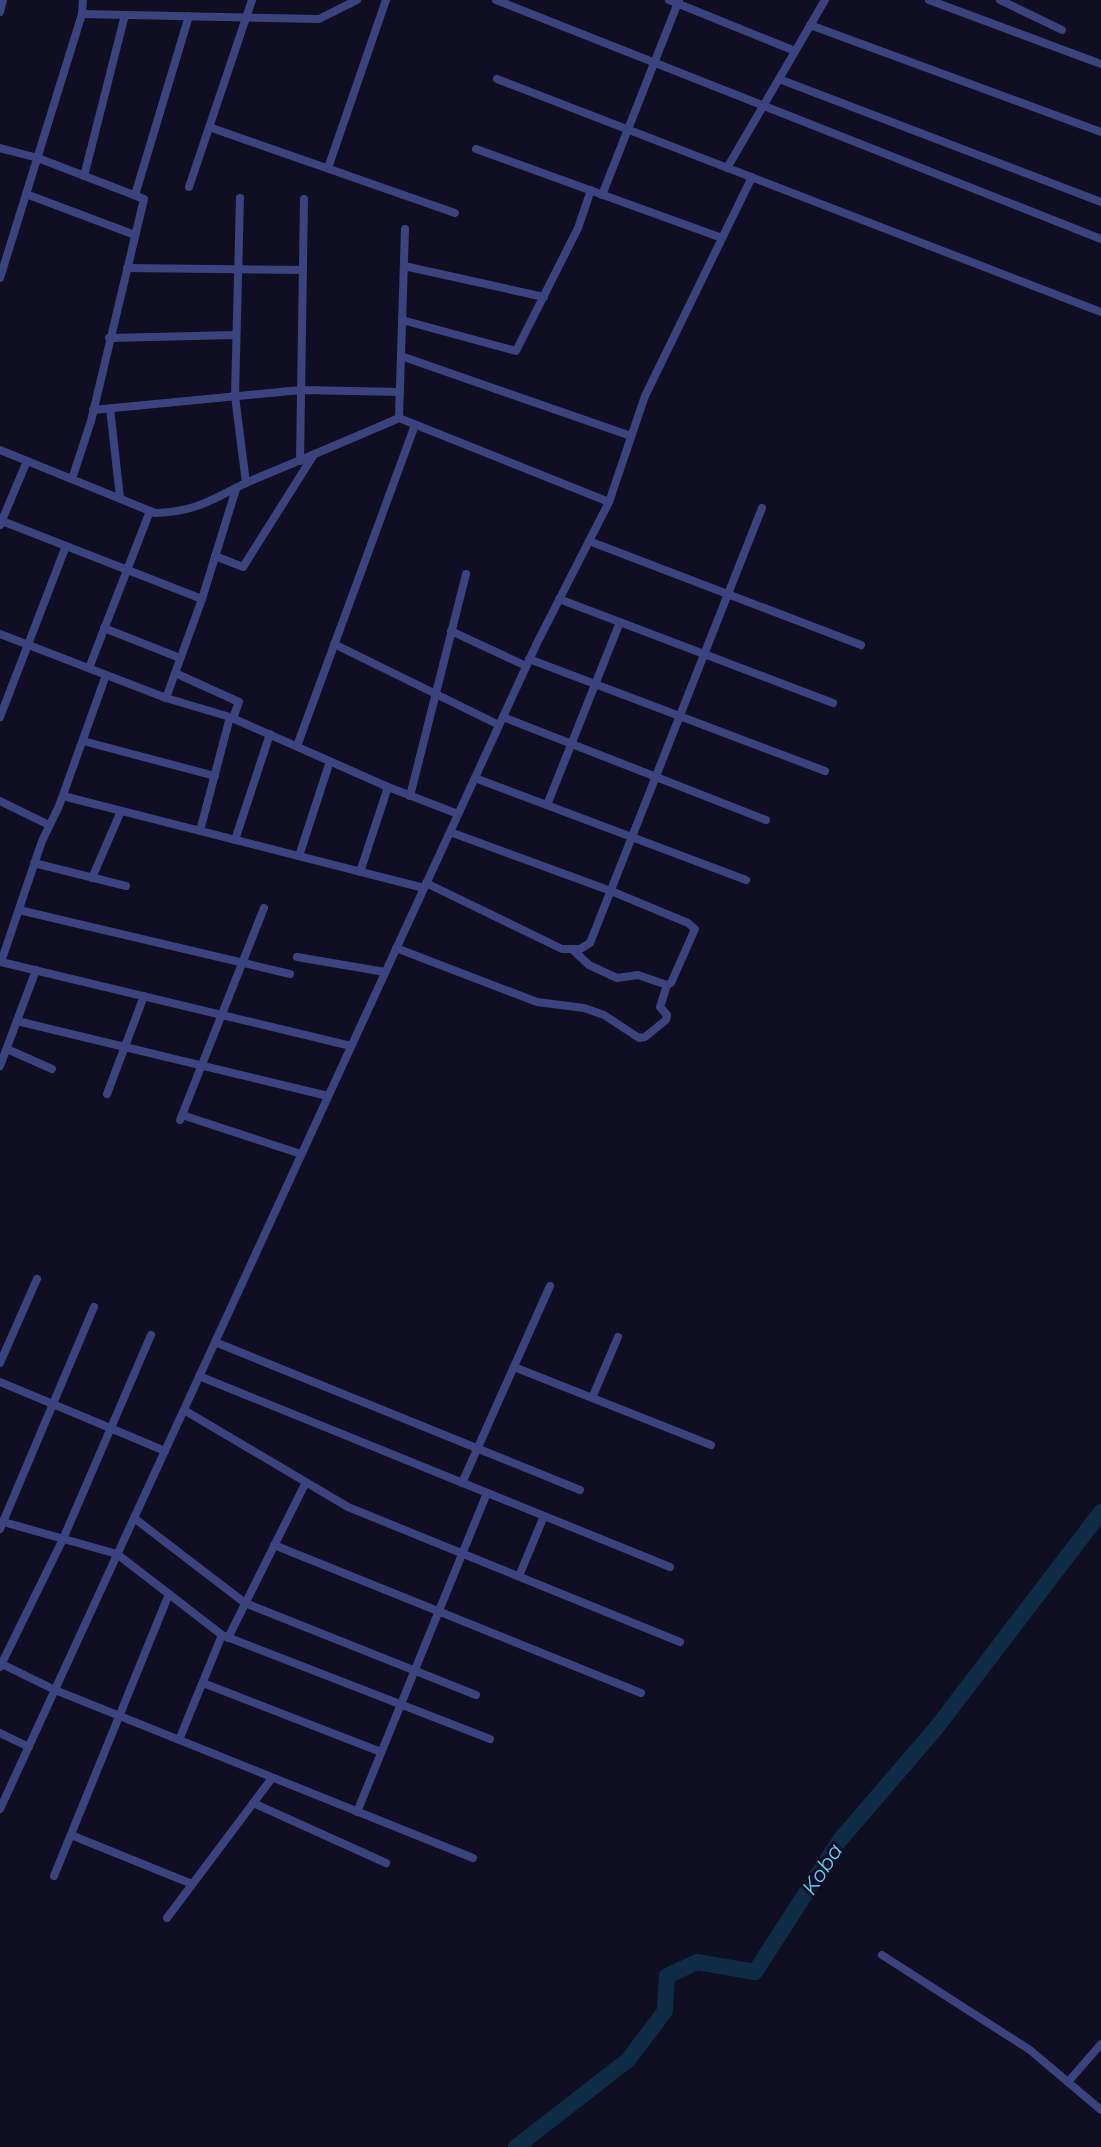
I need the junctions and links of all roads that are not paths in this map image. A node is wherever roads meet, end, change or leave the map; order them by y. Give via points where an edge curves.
1 (3, 0) edge
2 (83, 0) edge
3 (252, 0) edge
4 (358, 0) edge
5 (386, 0) edge
6 (496, 0) edge
7 (825, 0) edge
8 (929, 0) edge
9 (1000, 0) edge
10 (675, 1) edge
11 (0, 12) edge
12 (82, 14) junction
13 (125, 15) junction
14 (189, 16) junction
15 (246, 18) junction
16 (810, 24) junction
17 (1062, 30) dead end
18 (795, 51) junction
19 (654, 62) junction
20 (1101, 65) edge
21 (497, 79) dead end
22 (779, 79) junction
23 (764, 106) junction
24 (209, 127) junction
25 (628, 130) junction
26 (1101, 132) edge
27 (0, 148) edge
28 (475, 149) dead end
29 (38, 158) junction
30 (328, 168) junction
31 (727, 168) junction
32 (84, 176) junction
33 (752, 177) junction
34 (189, 187) dead end
35 (591, 190) junction
36 (26, 194) junction
37 (135, 195) junction
38 (603, 195) junction
39 (240, 198) dead end
40 (304, 200) dead end
41 (1101, 202) edge
42 (455, 213) dead end
43 (405, 229) dead end
44 (135, 235) junction
45 (722, 238) junction
46 (1101, 239) edge
47 (404, 266) junction
48 (127, 268) junction
49 (238, 269) junction
50 (303, 270) junction
51 (0, 278) edge
52 (544, 297) junction
53 (1101, 312) edge
54 (402, 320) junction
55 (236, 335) junction
56 (109, 338) junction
57 (401, 356) junction
58 (301, 390) junction
59 (400, 392) junction
60 (235, 396) junction
61 (110, 408) junction
62 (93, 410) junction
63 (399, 418) junction
64 (415, 425) junction
65 (631, 436) junction
66 (0, 450) edge
67 (315, 454) junction
68 (27, 460) junction
69 (300, 461) junction
70 (72, 479) junction
71 (246, 483) junction
72 (236, 489) junction
73 (120, 498) junction
74 (609, 502) junction
75 (762, 508) dead end
76 (150, 510) junction
77 (1, 523) edge
78 (589, 541) junction
79 (66, 546) junction
80 (215, 556) junction
81 (127, 570) junction
82 (466, 574) dead end
83 (728, 594) junction
84 (202, 599) junction
85 (559, 599) junction
86 (620, 622) junction
87 (104, 628) junction
88 (452, 631) junction
89 (0, 634) edge
90 (334, 644) junction
91 (28, 645) junction
92 (861, 645) dead end
93 (705, 654) junction
94 (180, 658) junction
95 (528, 663) junction
96 (89, 668) junction
97 (175, 673) junction
98 (106, 675) junction
99 (595, 684) junction
100 (436, 694) junction
101 (166, 698) junction
102 (833, 703) dead end
103 (680, 716) junction
104 (0, 717) edge
105 (232, 717) junction
106 (501, 721) junction
107 (270, 734) junction
108 (83, 741) junction
109 (571, 744) junction
110 (297, 746) junction
111 (330, 761) junction
112 (825, 771) dead end
113 (215, 776) junction
114 (656, 777) junction
115 (475, 778) junction
116 (388, 787) junction
117 (63, 796) junction
118 (410, 796) junction
119 (0, 801) edge
120 (547, 805) junction
121 (121, 811) junction
122 (458, 814) junction
123 (766, 820) dead end
124 (49, 825) junction
125 (200, 831) junction
126 (450, 832) junction
127 (632, 837) junction
128 (235, 840) junction
129 (299, 856) junction
130 (34, 863) junction
131 (360, 872) junction
132 (92, 878) junction
133 (746, 880) dead end
134 (425, 886) junction
135 (126, 887) dead end
136 (611, 891) junction
137 (264, 908) dead end
138 (19, 910) junction
139 (396, 948) junction
140 (573, 950) junction
141 (297, 957) dead end
142 (242, 962) junction
143 (36, 970) junction
144 (385, 972) junction
145 (290, 974) dead end
146 (667, 985) junction
147 (144, 996) junction
148 (222, 1014) junction
149 (17, 1021) junction
150 (125, 1046) junction
151 (351, 1046) junction
152 (6, 1049) junction
153 (202, 1065) junction
154 (0, 1066) edge
155 (52, 1069) dead end
156 (107, 1094) dead end
157 (328, 1096) junction
158 (301, 1154) junction
159 (37, 1279) dead end
160 (550, 1286) dead end
161 (94, 1307) dead end
162 (151, 1335) dead end
163 (618, 1337) dead end
164 (215, 1342) junction
165 (0, 1363) edge
166 (514, 1367) junction
167 (199, 1376) junction
168 (0, 1382) edge
169 (592, 1398) junction
170 (53, 1404) junction
171 (184, 1410) junction
172 (110, 1428) junction
173 (711, 1446) dead end
174 (478, 1448) junction
175 (165, 1451) junction
176 (306, 1482) junction
177 (462, 1483) junction
178 (580, 1490) dead end
179 (486, 1493) junction
180 (544, 1516) junction
181 (134, 1518) junction
182 (1, 1524) edge
183 (63, 1539) junction
184 (274, 1545) junction
185 (462, 1553) junction
186 (117, 1554) junction
187 (670, 1567) dead end
188 (519, 1576) junction
189 (169, 1594) junction
190 (245, 1602) junction
191 (438, 1612) junction
192 (225, 1637) junction
193 (680, 1642) dead end
194 (0, 1665) edge
195 (414, 1670) junction
196 (202, 1683) junction
197 (55, 1690) junction
198 (641, 1693) dead end
199 (476, 1695) dead end
200 (400, 1705) junction
201 (119, 1716) junction
202 (0, 1733) edge
203 (490, 1739) dead end
204 (179, 1740) junction
205 (29, 1747) junction
206 (381, 1752) junction
207 (272, 1778) junction
208 (253, 1802) junction
209 (0, 1807) edge
210 (357, 1812) junction
211 (71, 1835) junction
212 (473, 1858) dead end
213 (386, 1863) dead end
214 (54, 1876) dead end
215 (192, 1884) junction
216 (167, 1917) dead end
217 (882, 1955) dead end
218 (1101, 2044) edge
219 (1068, 2082) junction
220 (1101, 2110) edge

1 - 11 street
2 - 12 street
3 - 15 street
4 - 15 street via 318,19
5 - 30 street
6 - 19 street
7 - 16 street
8 - 20 street
9 - 17 street
10 - 18 street
10 - 19 street
12 - 13 street
12 - 29 street
13 - 14 street
13 - 32 street
14 - 15 street
14 - 37 street
15 - 24 street
16 - 18 street
16 - 26 street
18 - 22 street
19 - 23 street
19 - 25 street
21 - 25 street
22 - 23 street
22 - 41 street
23 - 31 street
23 - 46 street
24 - 30 street
24 - 34 street
25 - 31 street
25 - 38 street
27 - 29 street
28 - 35 street
29 - 32 street
29 - 36 street
30 - 42 street
31 - 33 street
32 - 37 street
33 - 45 street
33 - 53 street
35 - 38 street
35 - 52 street
36 - 44 street
36 - 51 street
37 - 44 street via 144,199
38 - 45 street
39 - 49 street
40 - 50 street
43 - 47 street
44 - 48 street
45 - 65 street via 645,396
47 - 52 street
47 - 54 street
48 - 49 street
48 - 56 street
49 - 50 street
49 - 55 street
50 - 58 street
52 - 54 street via 516,351
54 - 57 street
55 - 56 street
55 - 60 street
56 - 62 street
57 - 59 street
57 - 65 street
58 - 59 street
58 - 60 street
58 - 69 street
59 - 63 street
60 - 61 street
60 - 71 street
61 - 62 street
61 - 73 street
62 - 70 street
63 - 64 street
63 - 67 street
64 - 74 street
64 - 90 street
65 - 74 street
66 - 68 street
67 - 69 street
67 - 80 street via 243,567
68 - 70 street
68 - 77 street
69 - 71 street
70 - 73 street
71 - 72 street
72 - 76 street via 200,507 177,512
72 - 80 street
73 - 76 street
74 - 78 street
75 - 83 street
76 - 81 street
77 - 79 street
78 - 83 street
78 - 85 street
79 - 81 street
79 - 91 street
80 - 84 street
81 - 84 street
81 - 87 street
82 - 88 street
83 - 92 street
83 - 93 street
84 - 94 street
85 - 86 street
85 - 95 street
86 - 93 street
86 - 99 street
87 - 94 street
87 - 96 street
88 - 95 street
88 - 100 street
89 - 91 street
90 - 100 street
90 - 110 street
91 - 96 street
91 - 104 street
93 - 102 street
93 - 103 street
94 - 97 street
95 - 99 street
95 - 106 street
96 - 98 street
97 - 101 street
97 - 105 street via 239,702
98 - 101 street
98 - 108 street
99 - 103 street
99 - 109 street
100 - 106 street
100 - 118 street
101 - 105 street
103 - 112 street
103 - 114 street
105 - 107 street
105 - 113 street
106 - 109 street
106 - 115 street
107 - 110 street
107 - 128 street
108 - 113 street
108 - 117 street
109 - 114 street
109 - 120 street
110 - 111 street
111 - 116 street
111 - 129 street
113 - 125 street
114 - 123 street
114 - 127 street
115 - 120 street
115 - 122 street
116 - 118 street
116 - 131 street
117 - 121 street
117 - 124 street
118 - 122 street
119 - 124 street
120 - 127 street
121 - 125 street
121 - 132 street
122 - 126 street
124 - 130 street
125 - 128 street
126 - 134 street
126 - 136 street
127 - 133 street
127 - 136 street
128 - 129 street
129 - 131 street
130 - 132 street
130 - 138 street
131 - 134 street
132 - 135 street
134 - 139 street
134 - 140 street
136 - 140 street via 590,943
136 - 146 street via 695,929
137 - 142 street
138 - 142 street
138 - 143 street via 1,962
139 - 144 street
139 - 146 street via 537,1002 604,1015 639,1038 668,1018 660,1007
140 - 146 street via 589,965 617,978 638,975
141 - 144 street
142 - 145 street
142 - 148 street
143 - 147 street
143 - 149 street
144 - 151 street
147 - 148 street
147 - 150 street
148 - 151 street
148 - 153 street
149 - 150 street
149 - 152 street
150 - 153 street
150 - 156 street
151 - 157 street
152 - 154 street
152 - 155 street
153 - 157 street
153 - 158 street via 181,1117
157 - 158 street
158 - 164 street
159 - 165 street
160 - 166 street
161 - 170 street
162 - 172 street
163 - 169 street
164 - 167 street
164 - 174 street
166 - 169 street
166 - 174 street
167 - 171 street
167 - 177 street
168 - 170 street
169 - 173 street
170 - 172 street
170 - 182 street
171 - 175 street
171 - 176 street
172 - 175 street
172 - 183 street
174 - 177 street
174 - 178 street
175 - 181 street
176 - 184 street
176 - 185 street via 348,1507
177 - 179 street
179 - 180 street
179 - 185 street
180 - 187 street
180 - 188 street
181 - 186 street
181 - 190 street
182 - 183 street
183 - 186 street
183 - 194 street
184 - 190 street
184 - 191 street
185 - 188 street
185 - 191 street
186 - 189 street
186 - 197 street
188 - 193 street
189 - 192 street
189 - 201 street
190 - 192 street
190 - 195 street
191 - 195 street
191 - 198 street
192 - 196 street
192 - 200 street
194 - 197 street
195 - 199 street
195 - 200 street
196 - 204 street
196 - 206 street
197 - 201 street
197 - 205 street
200 - 203 street
200 - 206 street
201 - 204 street
201 - 211 street
202 - 205 street
204 - 207 street
205 - 209 street
206 - 210 street
207 - 208 street
207 - 210 street
208 - 213 street
208 - 215 street
210 - 212 street
211 - 214 street
211 - 215 street
215 - 216 street
217 - 219 street via 1030,2050
218 - 219 street
219 - 220 street

